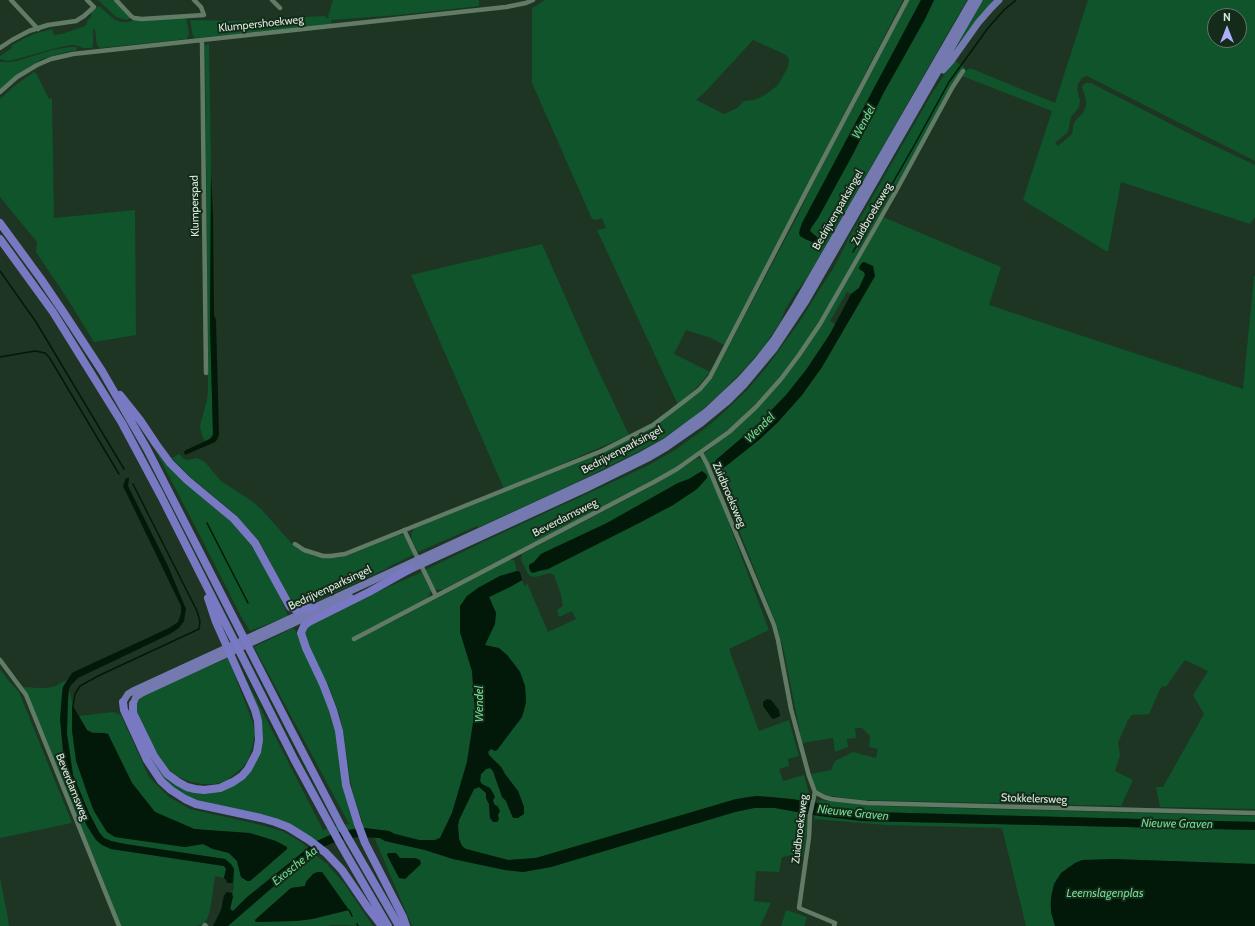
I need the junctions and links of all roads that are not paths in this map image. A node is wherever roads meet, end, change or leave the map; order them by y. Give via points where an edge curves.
1 (11, 0) edge
2 (87, 0) edge
3 (116, 0) edge
4 (194, 0) edge
5 (272, 0) edge
6 (533, 0) edge
7 (907, 0) edge
8 (972, 0) edge
9 (979, 0) edge
10 (999, 0) edge
11 (280, 8) dead end
12 (38, 29) junction
13 (202, 40) junction
14 (0, 48) edge
15 (963, 71) dead end
16 (932, 82) junction
17 (0, 92) edge
18 (0, 223) edge
19 (0, 239) edge
20 (102, 371) junction
21 (206, 373) dead end
22 (701, 453) junction
23 (404, 530) junction
24 (295, 544) dead end
25 (426, 559) junction
26 (412, 566) junction
27 (198, 567) junction
28 (436, 596) junction
29 (315, 607) junction
30 (261, 635) junction
31 (354, 639) dead end
32 (217, 655) junction
33 (0, 660) edge
34 (123, 702) joint
35 (133, 704) joint
36 (815, 792) junction
37 (1255, 814) edge
38 (119, 926) edge
39 (382, 926) edge
40 (388, 926) edge
41 (399, 926) edge
42 (406, 926) edge
43 (834, 926) edge

1 - 12 street
2 - 12 street via 94,7 76,21
3 - 4 street via 131,16 137,18 204,15
5 - 11 street
6 - 13 street, Klumpershoekweg via 506,8
7 - 23 street via 710,377 700,389 653,425 617,444
8 - 25 highway, Bedrijvenparksingel via 795,306 773,341 740,380 697,419 665,442
9 - 16 highway, Bedrijvenparksingel
10 - 16 highway
12 - 14 street
13 - 17 street, Klumpershoekweg via 62,56 33,67
13 - 21 street, Klumperspad
15 - 22 street, Zuidbroeksweg via 820,324 799,356 756,407
16 - 25 highway, Bedrijvenparksingel via 791,325 762,364 728,400 690,432 650,457 585,489
18 - 20 highway via 49,290
19 - 27 highway via 53,312 122,423
20 - 29 highway via 170,462 187,480 234,519 255,543 290,607 297,610
20 - 41 highway via 147,449 341,826
22 - 28 street, Beverdamsweg via 654,482
22 - 36 street, Zuidbroeksweg via 774,625 790,709
23 - 24 street via 344,554 331,556 311,553
23 - 28 street
25 - 26 highway, Bedrijvenparksingel
26 - 29 highway, Bedrijvenparksingel
26 - 30 highway, Bedrijvenparksingel
26 - 42 highway via 369,592 309,622 302,630 304,643 333,710 339,731 346,785 358,824
27 - 35 highway via 216,622 255,710 259,740 252,763 242,776 220,788 195,789 178,782 154,756 133,713
27 - 40 highway via 283,738
28 - 31 street, Beverdamsweg
29 - 30 highway, Bedrijvenparksingel
30 - 32 highway, Bedrijvenparksingel
32 - 34 highway, Bedrijvenparksingel via 133,691
32 - 35 highway, Bedrijvenparksingel via 142,693 136,697
33 - 38 street, Beverdamsweg via 26,695
34 - 39 highway via 124,710 147,760 161,781 171,790 201,805 261,818 288,827 309,840 342,870
36 - 37 street, Stokkelersweg via 830,799 868,803
36 - 43 street, Zuidbroeksweg via 799,908 835,923

